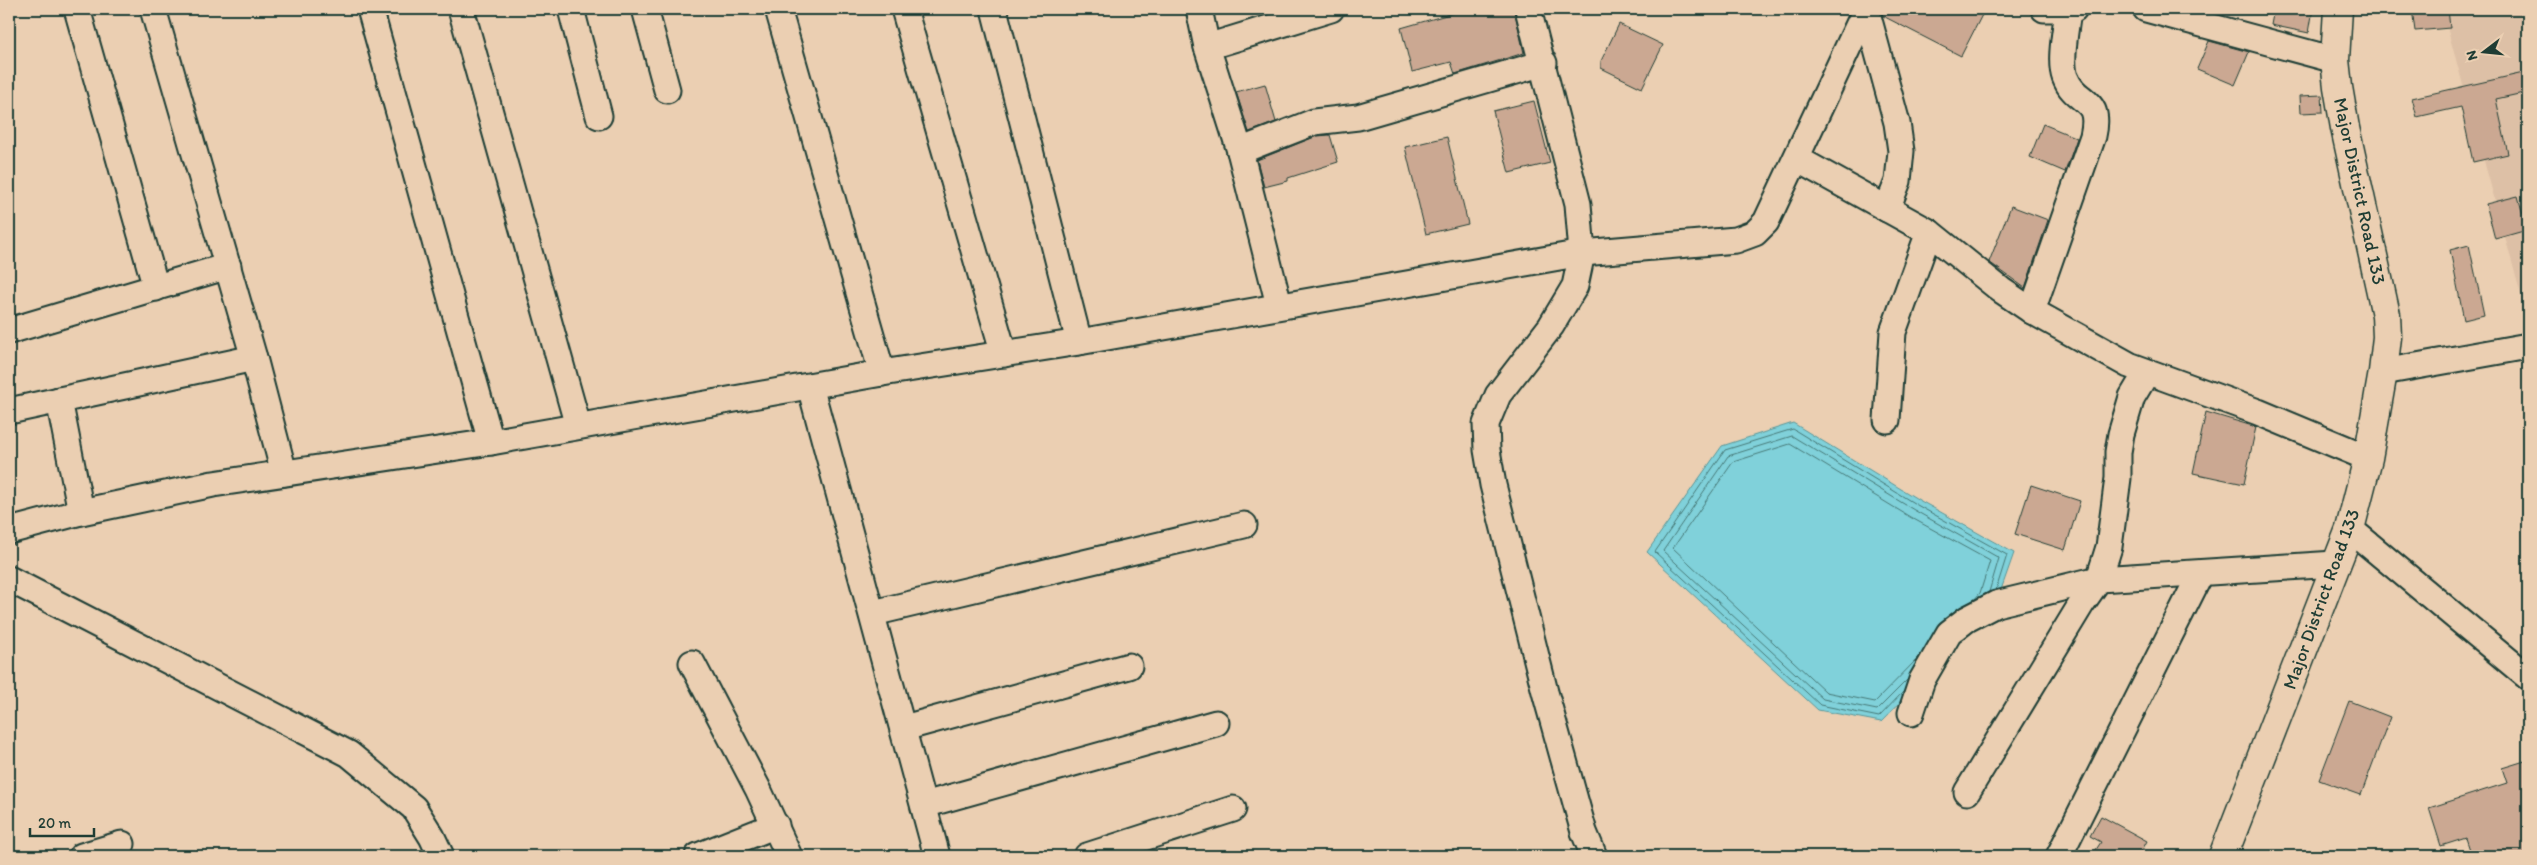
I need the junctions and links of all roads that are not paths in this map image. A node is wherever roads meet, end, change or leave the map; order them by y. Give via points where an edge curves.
1 (77, 9) edge
2 (153, 9) edge
3 (370, 9) edge
4 (461, 9) edge
5 (571, 9) edge
6 (645, 9) edge
7 (778, 9) edge
8 (904, 9) edge
9 (994, 9) edge
10 (1199, 9) edge
11 (1331, 9) edge
12 (1528, 9) edge
13 (1866, 9) edge
14 (2062, 9) edge
15 (2146, 9) edge
16 (2338, 9) edge
17 (1207, 48) junction
18 (2335, 60) junction
19 (1544, 63) junction
20 (667, 90) dead end
21 (599, 116) dead end
22 (1240, 151) junction
23 (1796, 159) junction
24 (1887, 209) junction
25 (1929, 232) junction
26 (1582, 253) junction
27 (228, 266) junction
28 (156, 288) junction
29 (1279, 305) junction
30 (2032, 310) junction
31 (9, 331) edge
32 (1079, 342) junction
33 (2528, 346) edge
34 (1004, 354) junction
35 (254, 358) junction
36 (2147, 372) junction
37 (2383, 372) junction
38 (882, 373) junction
39 (810, 386) junction
40 (59, 400) junction
41 (9, 411) edge
42 (1887, 420) dead end
43 (578, 426) junction
44 (491, 442) junction
45 (2368, 458) junction
46 (284, 473) junction
47 (81, 512) junction
48 (1244, 525) dead end
49 (2350, 529) junction
50 (9, 532) edge
51 (2335, 564) junction
52 (2202, 573) junction
53 (9, 579) edge
54 (2099, 579) junction
55 (872, 614) junction
56 (692, 663) dead end
57 (1129, 666) dead end
58 (2528, 677) edge
59 (1911, 713) dead end
60 (1216, 723) dead end
61 (904, 728) junction
62 (1967, 792) dead end
63 (924, 805) junction
64 (1233, 809) dead end
65 (776, 825) junction
66 (122, 844) dead end
67 (82, 856) edge
68 (441, 856) edge
69 (698, 856) edge
70 (789, 856) edge
71 (938, 856) edge
72 (1087, 856) edge
73 (1594, 856) edge
74 (2059, 856) edge
75 (2223, 856) edge

1 - 28 street
2 - 27 street
3 - 44 street
4 - 43 street
5 - 21 street
6 - 20 street
7 - 38 street
8 - 34 street
9 - 32 street
10 - 17 street
11 - 17 street
12 - 19 street
13 - 23 street
13 - 24 street via 1897,123 1901,151 1898,181
14 - 30 street via 2065,77 2094,110 2097,120
15 - 18 street
16 - 18 main road, Major District Road 133
17 - 22 street
18 - 37 main road, Major District Road 133 via 2345,128 2386,315
19 - 22 street via 1358,117 1314,122
19 - 26 street via 1578,204
22 - 29 street
23 - 24 street
23 - 26 street via 1766,222 1755,233 1736,240 1707,244
24 - 25 street
25 - 30 street via 2001,290
25 - 42 street via 1893,332
26 - 29 street
26 - 73 street via 1575,286 1551,326 1498,394 1486,424 1495,494 1545,692 1584,832
27 - 28 street
27 - 35 street
28 - 31 street
29 - 32 street
30 - 36 street via 2106,354
32 - 34 street
33 - 37 street
34 - 38 street
35 - 40 street
35 - 46 street
36 - 45 street via 2258,412
36 - 54 street via 2132,397 2121,434 2109,547
37 - 45 main road, Major District Road 133
38 - 39 street
39 - 43 street
39 - 55 street
40 - 41 street
40 - 47 street
43 - 44 street
44 - 46 street
45 - 49 main road, Major District Road 133
46 - 47 street via 213,484
47 - 50 street
48 - 55 street
49 - 51 main road, Major District Road 133
49 - 58 street
51 - 52 street
51 - 75 main road, Major District Road 133
52 - 54 street
52 - 74 street
53 - 68 street via 349,754 414,808
54 - 59 street via 1996,604 1967,619 1949,633 1922,680
54 - 62 street
55 - 61 street
56 - 65 street
57 - 61 street
60 - 63 street
61 - 63 street
63 - 71 street
64 - 72 street
65 - 69 street
65 - 70 street
66 - 67 street

